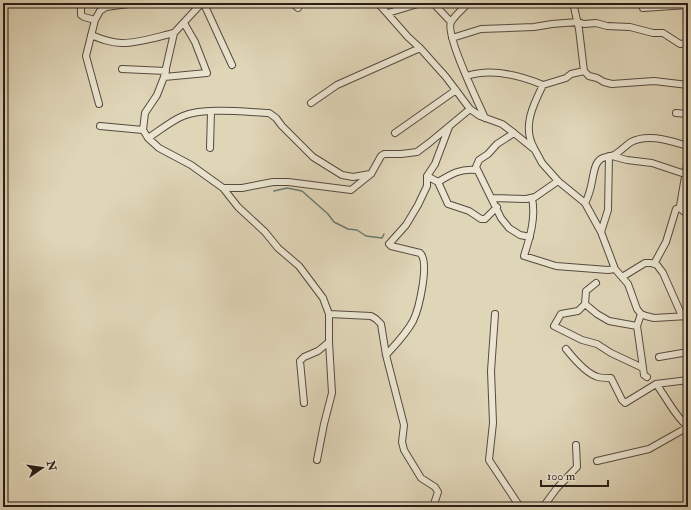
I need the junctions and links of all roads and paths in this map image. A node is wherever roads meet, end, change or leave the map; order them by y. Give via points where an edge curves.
1 (81, 3) edge
2 (136, 3) edge
3 (180, 3) edge
4 (292, 3) edge
5 (378, 3) edge
6 (421, 3) edge
7 (433, 3) edge
8 (468, 3) edge
9 (575, 3) edge
10 (205, 4) edge
11 (688, 4) edge
12 (298, 8) dead end
13 (643, 8) dead end
14 (388, 13) junction
15 (94, 20) junction
16 (451, 22) junction
17 (578, 22) junction
18 (184, 23) junction
19 (174, 33) junction
20 (91, 35) junction
21 (452, 38) junction
22 (688, 44) edge
23 (420, 48) junction
24 (232, 65) dead end
25 (122, 70) dead end
26 (584, 71) junction
27 (165, 74) junction
28 (466, 76) junction
29 (543, 85) junction
30 (688, 85) edge
31 (456, 90) junction
32 (311, 103) dead end
33 (99, 104) dead end
34 (470, 109) junction
35 (211, 112) junction
36 (676, 113) dead end
37 (688, 114) edge
38 (485, 118) junction
39 (100, 126) dead end
40 (449, 127) junction
41 (142, 130) junction
42 (395, 133) dead end
43 (514, 133) junction
44 (148, 138) junction
45 (688, 146) edge
46 (210, 148) dead end
47 (535, 150) junction
48 (611, 156) junction
49 (688, 159) edge
50 (476, 170) junction
51 (371, 174) junction
52 (687, 175) edge
53 (427, 176) junction
54 (558, 181) junction
55 (438, 182) junction
56 (223, 188) junction
57 (492, 198) junction
58 (532, 198) junction
59 (585, 203) junction
60 (497, 207) junction
61 (680, 208) junction
62 (688, 212) edge
63 (601, 232) junction
64 (530, 237) junction
65 (654, 264) junction
66 (615, 269) junction
67 (622, 277) junction
68 (596, 283) dead end
69 (585, 304) junction
70 (329, 314) junction
71 (495, 314) dead end
72 (641, 314) junction
73 (685, 316) edge
74 (637, 326) junction
75 (329, 342) junction
76 (566, 349) dead end
77 (688, 352) edge
78 (386, 355) junction
79 (659, 357) dead end
80 (643, 368) junction
81 (647, 377) dead end
82 (688, 380) edge
83 (656, 384) junction
84 (304, 403) dead end
85 (688, 427) edge
86 (576, 445) dead end
87 (317, 460) dead end
88 (597, 461) dead end
89 (433, 507) edge
90 (520, 507) edge
91 (543, 507) edge

1 - 15 street via 81,15
2 - 15 street via 106,7
3 - 10 street
4 - 12 street
5 - 14 street
6 - 14 street
7 - 16 street
8 - 16 street
9 - 17 street
10 - 18 street
10 - 24 street
11 - 13 street
14 - 23 street
15 - 20 street
16 - 21 street
17 - 21 street via 481,29
17 - 22 street via 663,33 680,44
17 - 26 street
18 - 19 street
18 - 27 street via 195,42 207,73
19 - 20 street via 121,43
19 - 27 street
20 - 33 street via 86,56
21 - 28 street
23 - 31 street
23 - 32 street via 337,85
25 - 27 street
26 - 29 street
26 - 30 street via 589,76 612,84 654,81
27 - 41 street via 157,95 145,113
28 - 29 street via 504,73
28 - 38 street
29 - 47 street via 529,122 528,134
31 - 34 street
31 - 42 street
34 - 38 street
34 - 40 street
35 - 44 street via 182,116
35 - 46 street
35 - 51 street via 270,113 313,156 342,175 353,177
36 - 37 street
38 - 43 street via 502,124
39 - 41 street
40 - 51 street via 417,152 384,154
40 - 53 street via 435,164
41 - 44 street
43 - 47 street
43 - 50 street via 478,160
44 - 56 street via 159,148 191,165
45 - 48 street via 665,140 638,139
47 - 54 street via 542,163
48 - 52 street via 652,163
48 - 59 street via 605,156 596,165 592,187
48 - 63 street via 608,210
49 - 52 street
50 - 55 street via 468,169 453,173
50 - 57 street
51 - 56 street via 351,190 288,182
52 - 61 street
53 - 55 street
53 - 78 street via 427,186 418,205 406,225 389,244 420,253 423,256 425,270 413,321 400,341
54 - 58 street
54 - 59 street
55 - 60 street via 448,204 472,212 481,219 485,219
56 - 70 street via 238,207 299,266 323,298
57 - 58 street
57 - 60 street
58 - 64 street via 534,214
59 - 63 street
60 - 64 street via 509,228 520,235
61 - 62 street
61 - 65 street via 676,209 666,242
63 - 66 street
64 - 66 street via 524,256 556,266
65 - 67 street via 645,263
65 - 73 street via 663,273
66 - 67 street
67 - 72 street via 628,284
68 - 69 street via 586,291
69 - 74 street via 609,321
69 - 80 street via 578,311 561,314 554,326 582,340 597,344
70 - 75 street
70 - 78 street via 371,316 376,319 381,324
71 - 90 street via 491,371 493,423 489,460
72 - 73 street via 654,318
72 - 74 street
74 - 80 street
75 - 84 street via 300,361
75 - 87 street via 332,393
76 - 83 street via 577,363 592,374 600,378 611,378 625,403
77 - 79 street
78 - 89 street via 404,425 404,450 421,478 438,492
80 - 81 street
82 - 83 street
83 - 85 street
85 - 88 street via 650,449
86 - 91 street via 577,467

